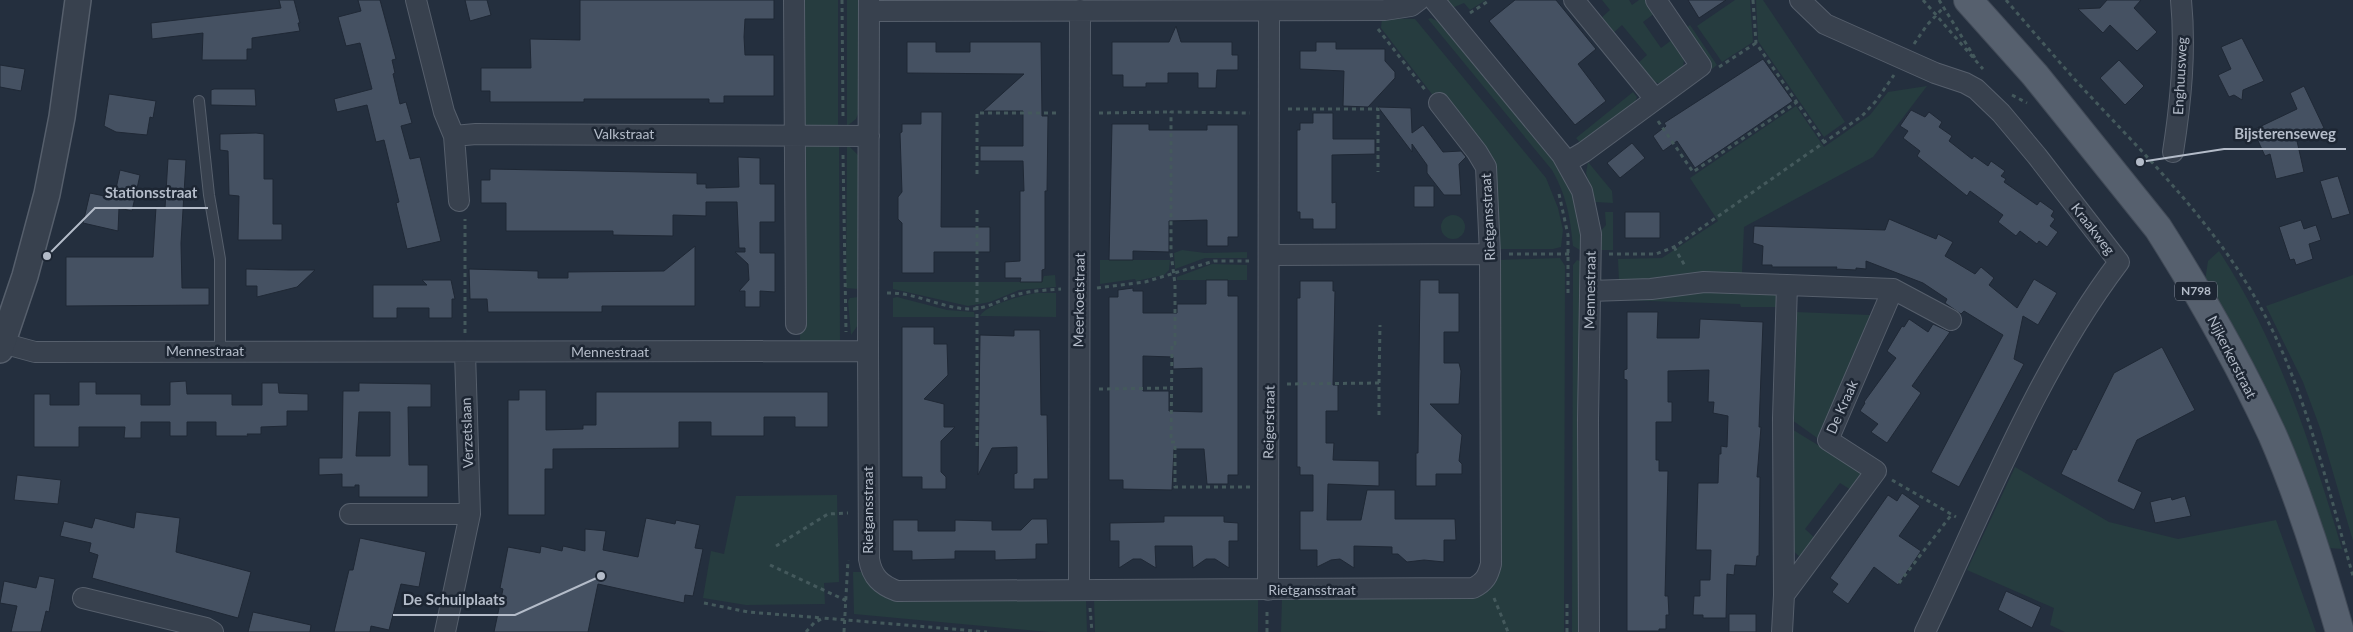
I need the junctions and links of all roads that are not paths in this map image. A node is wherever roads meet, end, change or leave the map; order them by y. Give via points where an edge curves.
1 (78, 0) edge
2 (416, 0) edge
3 (794, 0) edge
4 (1419, 0) edge
5 (1434, 0) edge
6 (1574, 0) edge
7 (1656, 0) edge
8 (2181, 0) edge
9 (1805, 3) edge
10 (1955, 4) edge
11 (869, 5) edge
12 (1080, 10) junction
13 (1269, 11) junction
14 (1655, 99) junction
15 (199, 101) dead end
16 (1440, 103) road end
17 (794, 135) junction
18 (454, 136) junction
19 (869, 136) junction
20 (2173, 152) dead end
21 (1567, 162) junction
22 (459, 201) road end
23 (1490, 254) junction
24 (1270, 258) junction
25 (1787, 285) junction
26 (1894, 289) junction
27 (1590, 290) junction
28 (1951, 320) dead end
29 (796, 324) dead end
30 (1, 347) edge
31 (220, 351) junction
32 (868, 351) junction
33 (465, 352) junction
34 (350, 514) dead end
35 (470, 514) junction
36 (1079, 590) junction
37 (1268, 590) junction
38 (1784, 595) junction
39 (84, 598) dead end
40 (213, 632) edge
41 (445, 632) edge
42 (1589, 632) edge
43 (1782, 632) edge
44 (1925, 632) edge
45 (2340, 632) edge

1 - 30 street via 62,117 47,194 25,276
2 - 18 street via 444,112
3 - 17 street
4 - 13 street via 1399,9
5 - 21 street, Mennestraat
6 - 14 street
7 - 14 street via 1700,66
8 - 20 street, Enghuusweg via 2184,50
9 - 44 street, Kraakweg via 1826,24 1904,60 1965,83 1988,99 2119,262 2076,324 2012,445
10 - 45 main road, Nijkerkerstraat / N798 via 2041,82 2174,252 2219,329 2272,436 2316,551
11 - 12 street
11 - 19 street
12 - 13 street
12 - 36 street, Meerkoetstraat
13 - 24 street, Reigerstraat
14 - 21 street
15 - 31 lane via 220,259
16 - 23 street, Rietgansstraat via 1486,167
17 - 18 street, Valkstraat
17 - 19 street, Valkstraat
17 - 29 street
18 - 22 street
19 - 32 street
21 - 27 street, Mennestraat via 1582,191 1587,212
23 - 24 street
23 - 37 street, Rietgansstraat via 1491,564 1488,576 1482,584 1465,589
24 - 37 street, Reigerstraat
25 - 26 street
25 - 27 street via 1704,282 1651,289
25 - 38 street via 1783,418
26 - 28 street
26 - 38 street, De Kraak via 1828,440 1876,471
27 - 42 street, Mennestraat
30 - 31 street, Mennestraat via 35,352
31 - 33 street, Mennestraat
32 - 33 street, Mennestraat
32 - 36 street, Rietgansstraat via 869,559 870,569 880,582 898,591
33 - 35 street, Verzetslaan
34 - 35 street
35 - 41 street, Verzetslaan
36 - 37 street, Rietgansstraat
38 - 43 street
39 - 40 street

